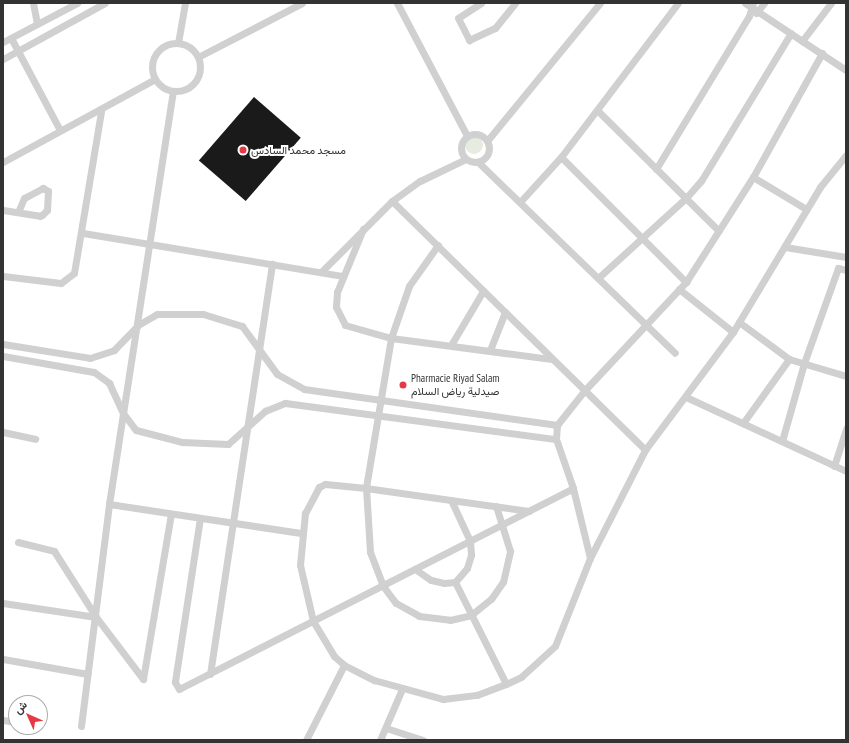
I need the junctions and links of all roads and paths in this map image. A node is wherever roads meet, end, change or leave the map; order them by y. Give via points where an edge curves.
1 (34, 3) edge
2 (77, 3) edge
3 (105, 3) edge
4 (185, 3) edge
5 (302, 3) edge
6 (397, 3) edge
7 (481, 3) edge
8 (515, 3) edge
9 (600, 3) edge
10 (678, 3) edge
11 (764, 3) edge
12 (831, 3) edge
13 (750, 4) edge
14 (759, 12) junction
15 (749, 16) junction
16 (37, 24) junction
17 (791, 33) junction
18 (11, 38) junction
19 (802, 41) junction
20 (3, 42) edge
21 (178, 43) junction
22 (18, 51) junction
23 (822, 53) junction
24 (198, 57) junction
25 (3, 58) edge
26 (846, 70) edge
27 (154, 79) junction
28 (174, 91) junction
29 (100, 111) junction
30 (598, 111) junction
31 (60, 130) junction
32 (467, 136) junction
33 (487, 141) junction
34 (846, 155) edge
35 (561, 158) junction
36 (466, 159) junction
37 (3, 162) edge
38 (478, 162) junction
39 (656, 168) junction
40 (753, 176) junction
41 (686, 198) junction
42 (392, 200) junction
43 (520, 202) junction
44 (806, 209) junction
45 (3, 210) edge
46 (18, 212) junction
47 (363, 229) junction
48 (720, 231) junction
49 (83, 233) junction
50 (643, 239) junction
51 (149, 244) junction
52 (438, 245) junction
53 (785, 247) junction
54 (846, 257) edge
55 (272, 264) junction
56 (846, 270) edge
57 (321, 272) junction
58 (3, 276) edge
59 (343, 276) junction
60 (598, 278) junction
61 (686, 282) junction
62 (679, 289) junction
63 (483, 291) junction
64 (505, 312) junction
65 (739, 322) junction
66 (645, 324) junction
67 (138, 325) junction
68 (732, 332) junction
69 (391, 338) junction
70 (3, 344) edge
71 (451, 345) junction
72 (261, 348) junction
73 (490, 350) junction
74 (676, 353) dead end
75 (3, 356) edge
76 (550, 359) junction
77 (789, 359) junction
78 (804, 363) junction
79 (846, 376) edge
80 (584, 391) junction
81 (686, 397) junction
82 (380, 401) junction
83 (123, 413) junction
84 (378, 414) junction
85 (744, 423) junction
86 (557, 425) junction
87 (250, 426) junction
88 (846, 428) edge
89 (3, 432) edge
90 (35, 439) dead end
91 (556, 439) junction
92 (782, 441) junction
93 (645, 450) junction
94 (834, 466) junction
95 (846, 471) edge
96 (366, 488) junction
97 (573, 488) junction
98 (451, 500) junction
99 (109, 504) junction
100 (496, 506) junction
101 (529, 511) junction
102 (171, 514) junction
103 (200, 518) junction
104 (235, 523) junction
105 (502, 525) junction
106 (301, 533) junction
107 (470, 541) junction
108 (18, 542) dead end
109 (590, 558) junction
110 (415, 569) junction
111 (455, 582) junction
112 (383, 586) junction
113 (3, 603) edge
114 (471, 615) junction
115 (96, 617) junction
116 (313, 621) junction
117 (3, 659) edge
118 (344, 666) junction
119 (88, 674) junction
120 (210, 674) junction
121 (506, 684) junction
122 (402, 689) junction
123 (81, 726) dead end
124 (386, 728) junction
125 (306, 740) edge
126 (380, 740) edge
127 (423, 740) edge

1 - 16 street
2 - 16 street
3 - 22 street
4 - 21 street
5 - 24 street
6 - 32 street
7 - 8 street via 458,18 469,40 495,28
9 - 33 street
10 - 30 street
11 - 14 street
12 - 19 street
13 - 14 street
13 - 15 street
14 - 15 street
14 - 17 street
15 - 39 street
16 - 18 street
17 - 19 street
17 - 41 street
18 - 20 street
18 - 22 street
19 - 23 street
21 - 24 street
21 - 27 street via 158,51 152,65
22 - 25 street
22 - 31 street
23 - 26 street
23 - 40 street
24 - 28 street via 200,71 193,84
27 - 28 street
27 - 29 street
28 - 51 street
29 - 31 street
29 - 49 street
30 - 35 street
30 - 39 street
31 - 37 street
32 - 33 street via 476,134
32 - 36 street via 461,144
33 - 38 street via 488,153
34 - 44 street
35 - 43 street
35 - 50 street
36 - 38 street
36 - 42 street via 420,181
38 - 43 street
39 - 41 street
40 - 44 street
40 - 48 street
41 - 48 street
41 - 50 street
42 - 47 street
42 - 52 street
43 - 60 street
44 - 53 street
45 - 46 street
46 - 46 street via 45,214 48,191 44,188 24,198
47 - 57 street
47 - 59 street
48 - 61 street
49 - 51 street
49 - 58 street via 76,268 62,283
50 - 60 street
50 - 61 street
51 - 55 street
51 - 67 street
52 - 63 street
52 - 69 street via 409,286
53 - 54 street
53 - 65 street
55 - 57 street
55 - 72 street
56 - 78 street via 838,268
57 - 59 street
59 - 69 street via 336,307 345,325
60 - 66 street
61 - 62 street
62 - 66 street
62 - 68 street
63 - 64 street
63 - 71 street
64 - 73 street
64 - 76 street
65 - 68 street
65 - 77 street
66 - 74 street
66 - 80 street
67 - 70 street via 114,350 90,358
67 - 72 street via 166,312 203,314 242,326
67 - 83 street
68 - 81 street
69 - 71 street
69 - 82 street
71 - 73 street
72 - 82 street via 272,369 292,385
72 - 87 street
73 - 76 street
75 - 83 street via 94,372 109,383
76 - 80 street
77 - 78 street
77 - 85 street
78 - 79 street
78 - 92 street
80 - 86 street
80 - 93 street
81 - 85 street
81 - 93 street
82 - 84 street
82 - 86 street
83 - 87 street via 144,434 205,445 228,444
83 - 99 street
84 - 87 street via 285,403 274,405
84 - 91 street
84 - 96 street
85 - 92 street
86 - 91 street
87 - 104 street
88 - 94 street
89 - 90 street
91 - 97 street
92 - 94 street
93 - 109 street
94 - 95 street
96 - 98 street
96 - 106 street via 325,484 319,487 310,499
96 - 112 street via 369,543
97 - 101 street
97 - 109 street
98 - 100 street
98 - 107 street
99 - 102 street
99 - 115 street
100 - 101 street
100 - 105 street
101 - 105 street
102 - 103 street
102 - 115 street via 144,679 137,676
103 - 104 street
103 - 120 street via 175,685 181,689
104 - 106 street
104 - 120 street
105 - 107 street
105 - 114 street via 510,551 507,571 492,599
106 - 116 street via 302,582
107 - 110 street
107 - 111 street via 470,561
108 - 115 street via 54,551
109 - 121 street via 555,646 521,677
110 - 111 street via 437,582
110 - 112 street
111 - 114 street
112 - 114 street via 402,608 420,616 441,620
112 - 116 street
113 - 115 street
114 - 121 street
115 - 119 street
116 - 118 street
116 - 120 street
117 - 119 street
118 - 122 street
118 - 125 street
119 - 123 street
121 - 122 street via 477,695 443,699
122 - 124 street
124 - 126 street
124 - 127 street

